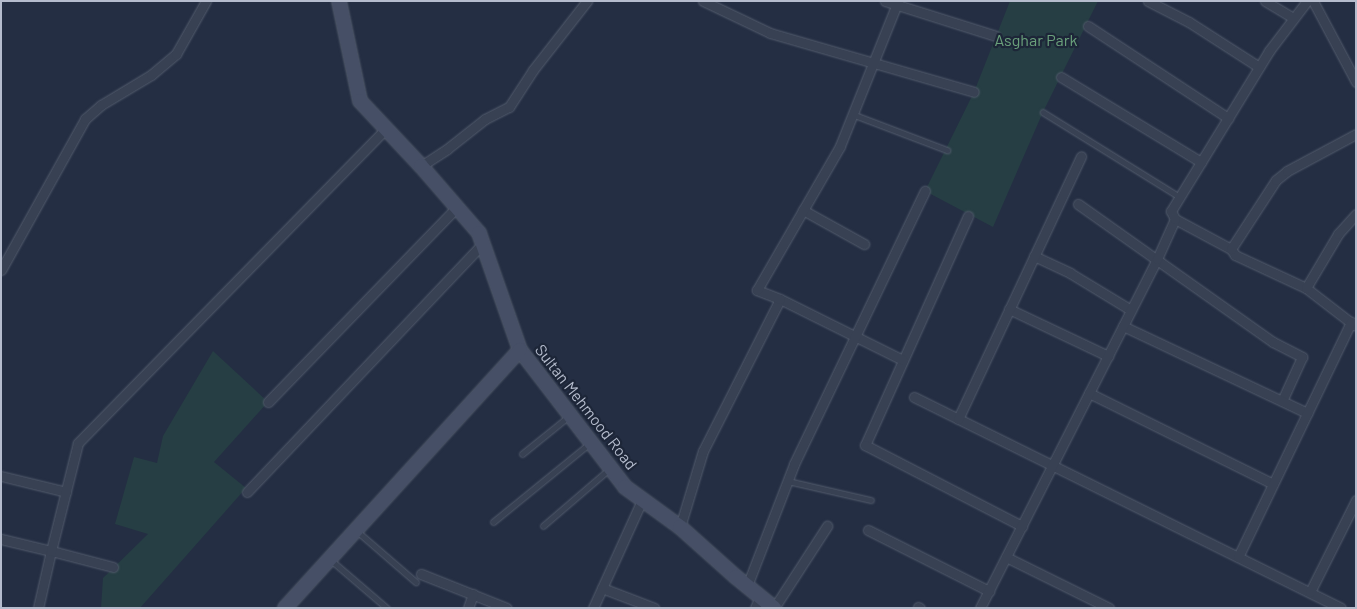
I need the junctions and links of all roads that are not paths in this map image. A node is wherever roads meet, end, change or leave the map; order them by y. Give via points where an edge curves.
1 (206, 1) edge
2 (339, 1) edge
3 (587, 1) edge
4 (703, 1) edge
5 (885, 1) edge
6 (1148, 1) edge
7 (1265, 1) edge
8 (1307, 1) edge
9 (1313, 1) edge
10 (897, 3) edge
11 (1293, 18) junction
12 (1088, 26) dead end
13 (996, 36) dead end
14 (873, 63) junction
15 (1259, 67) junction
16 (1061, 77) dead end
17 (1356, 82) edge
18 (974, 92) dead end
19 (1043, 112) dead end
20 (852, 114) junction
21 (1228, 118) junction
22 (384, 130) junction
23 (1356, 134) edge
24 (947, 150) dead end
25 (1081, 156) dead end
26 (1201, 162) junction
27 (421, 166) junction
28 (924, 191) dead end
29 (1180, 197) junction
30 (1078, 204) dead end
31 (457, 207) junction
32 (803, 210) junction
33 (1356, 214) edge
34 (968, 216) dead end
35 (1175, 219) junction
36 (483, 243) junction
37 (864, 244) dead end
38 (1231, 249) junction
39 (1034, 256) junction
40 (1157, 259) junction
41 (1, 270) edge
42 (1306, 288) junction
43 (780, 300) junction
44 (1009, 309) junction
45 (1131, 310) junction
46 (1353, 325) edge
47 (1123, 326) junction
48 (855, 336) junction
49 (520, 350) junction
50 (1108, 356) junction
51 (903, 360) junction
52 (1089, 393) junction
53 (914, 397) dead end
54 (1282, 401) junction
55 (268, 402) dead end
56 (1307, 413) junction
57 (570, 415) junction
58 (958, 419) junction
59 (591, 443) junction
60 (522, 454) dead end
61 (1052, 466) junction
62 (610, 468) junction
63 (1, 476) edge
64 (788, 481) junction
65 (1273, 484) junction
66 (66, 492) junction
67 (247, 492) dead end
68 (642, 500) junction
69 (871, 500) dead end
70 (1356, 500) edge
71 (494, 522) dead end
72 (543, 526) dead end
73 (827, 526) dead end
74 (1022, 526) junction
75 (680, 527) junction
76 (356, 530) junction
77 (868, 530) dead end
78 (1, 539) edge
79 (51, 551) junction
80 (1006, 557) junction
81 (1238, 557) junction
82 (330, 559) junction
83 (114, 568) dead end
84 (418, 578) joint
85 (747, 586) junction
86 (602, 588) junction
87 (989, 591) junction
88 (1310, 592) junction
89 (473, 594) junction
90 (757, 602) edge
91 (38, 608) edge
92 (285, 608) edge
93 (387, 608) edge
94 (468, 608) edge
95 (508, 608) edge
96 (593, 608) edge
97 (654, 608) edge
98 (774, 608) edge
99 (980, 608) edge
100 (1109, 608) edge
101 (1341, 608) edge

1 - 41 street via 176,54 151,75 101,105 85,119
2 - 22 street, Sultan Mehmood Road via 360,101
3 - 27 street via 533,70 509,107 486,119
4 - 14 street via 770,33
5 - 10 street
6 - 15 street via 1189,22
7 - 11 street
8 - 11 street
9 - 17 street
10 - 13 street
10 - 14 street
11 - 15 street
12 - 21 street
14 - 18 street
14 - 20 street
15 - 21 street
16 - 26 street
19 - 29 lane
20 - 24 lane
20 - 32 street via 840,146
21 - 26 street
22 - 27 street, Sultan Mehmood Road
22 - 66 street via 78,443
23 - 38 street via 1276,180
25 - 39 street
26 - 29 street
27 - 31 street, Sultan Mehmood Road
28 - 48 street
29 - 35 street via 1171,211
30 - 40 street
31 - 36 street, Sultan Mehmood Road via 479,233
31 - 55 street
32 - 37 street
32 - 43 street via 757,290
33 - 42 street via 1338,234
34 - 51 street
35 - 38 street
35 - 40 street
36 - 49 street, Sultan Mehmood Road
36 - 67 street
38 - 42 street via 1235,255
39 - 44 street
39 - 45 street via 1070,273
40 - 45 street
40 - 54 street via 1273,342 1302,357
42 - 46 street
43 - 48 street
43 - 75 street via 703,451
44 - 50 street
44 - 58 street
45 - 47 street
46 - 56 street
47 - 50 street
47 - 54 street
48 - 51 street
48 - 64 street
49 - 57 street, Sultan Mehmood Road
49 - 76 street
50 - 52 street
51 - 74 street via 865,445
52 - 61 street
52 - 65 street
53 - 58 street
54 - 56 street
56 - 65 street
57 - 59 street, Sultan Mehmood Road
57 - 60 lane
58 - 61 street
59 - 62 street, Sultan Mehmood Road
59 - 71 lane
61 - 74 street
61 - 81 street
62 - 68 street, Sultan Mehmood Road
62 - 72 lane
63 - 66 street
64 - 69 lane
64 - 85 street
65 - 81 street
66 - 79 street
68 - 75 street, Sultan Mehmood Road
68 - 86 street
70 - 88 street
73 - 98 street
74 - 80 street
75 - 85 street, Sultan Mehmood Road
76 - 82 street
76 - 84 lane
77 - 87 street
78 - 79 street
79 - 83 street
79 - 91 street
80 - 87 street
80 - 100 street
81 - 88 street
82 - 92 street
82 - 93 lane
84 - 89 street
85 - 90 street, Sultan Mehmood Road
86 - 96 street
86 - 97 street
87 - 99 street
88 - 101 street
89 - 94 street
89 - 95 street
90 - 98 street, Sultan Mehmood Road

